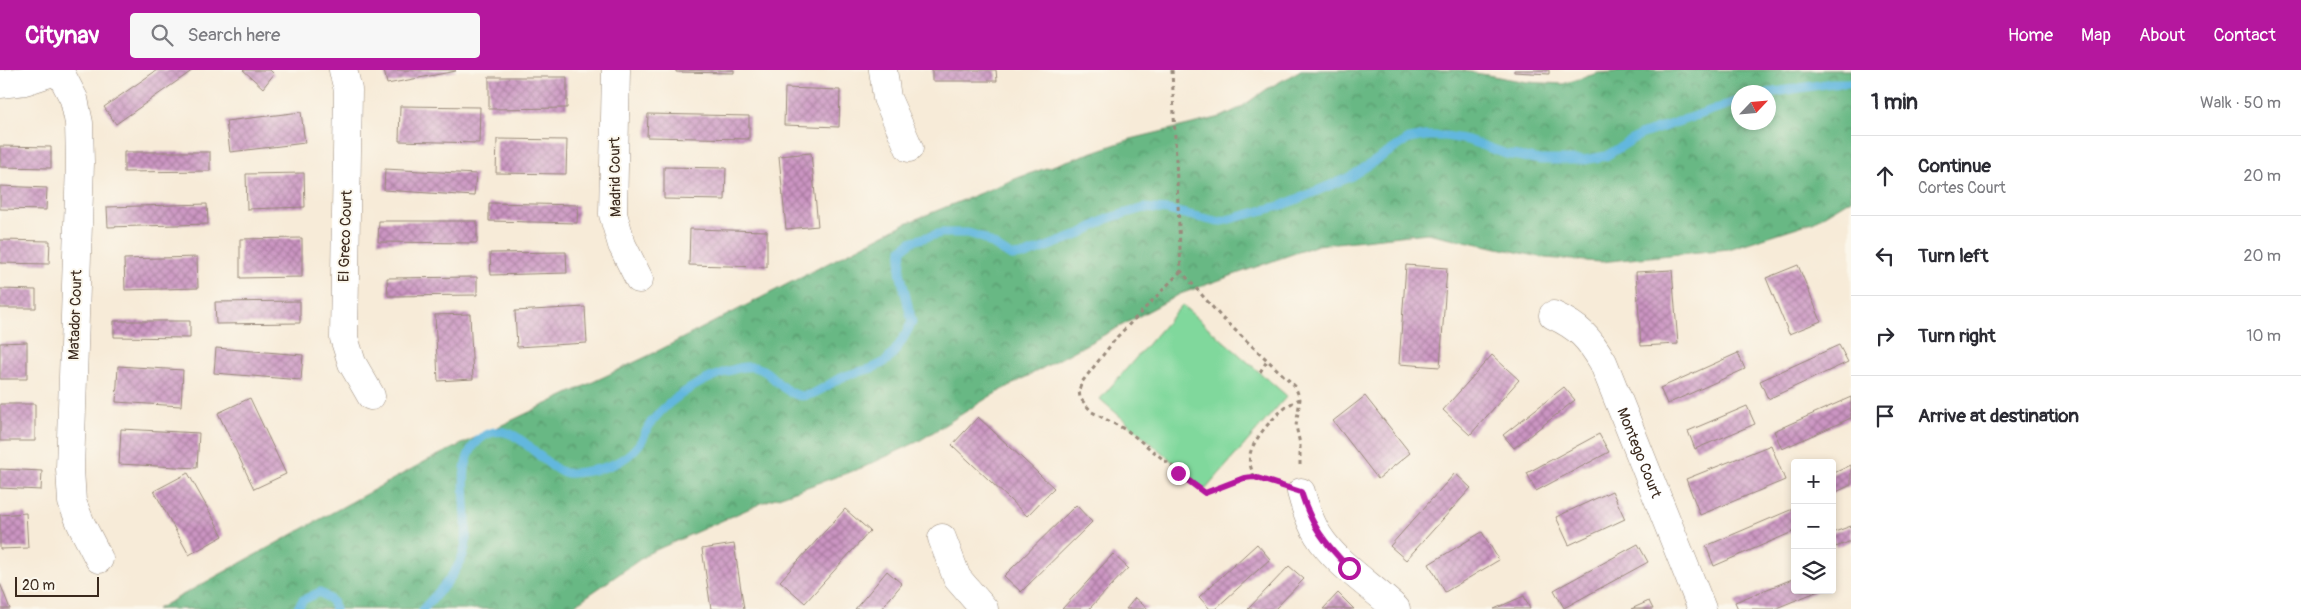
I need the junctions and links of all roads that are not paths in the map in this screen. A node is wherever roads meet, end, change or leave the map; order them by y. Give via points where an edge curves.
1 (59, 70) edge
2 (343, 70) edge
3 (616, 70) edge
4 (883, 70) edge
5 (0, 84) edge
6 (908, 148) dead end
7 (639, 279) dead end
8 (1553, 315) dead end
9 (371, 396) dead end
10 (1301, 492) road end
11 (942, 538) dead end
12 (100, 559) dead end
13 (984, 609) edge
14 (1396, 609) edge
15 (1702, 609) edge

1 - 5 street via 25,81
1 - 12 street, Matador Court via 74,99 80,123 70,469 72,502 80,524
2 - 9 street, El Greco Court via 348,90 344,338 352,363
3 - 7 street, Madrid Court via 613,214 622,245
4 - 6 street via 887,98
8 - 15 street, Montego Court via 1589,338 1603,362
10 - 14 street via 1319,535 1349,568
11 - 13 street via 957,578

